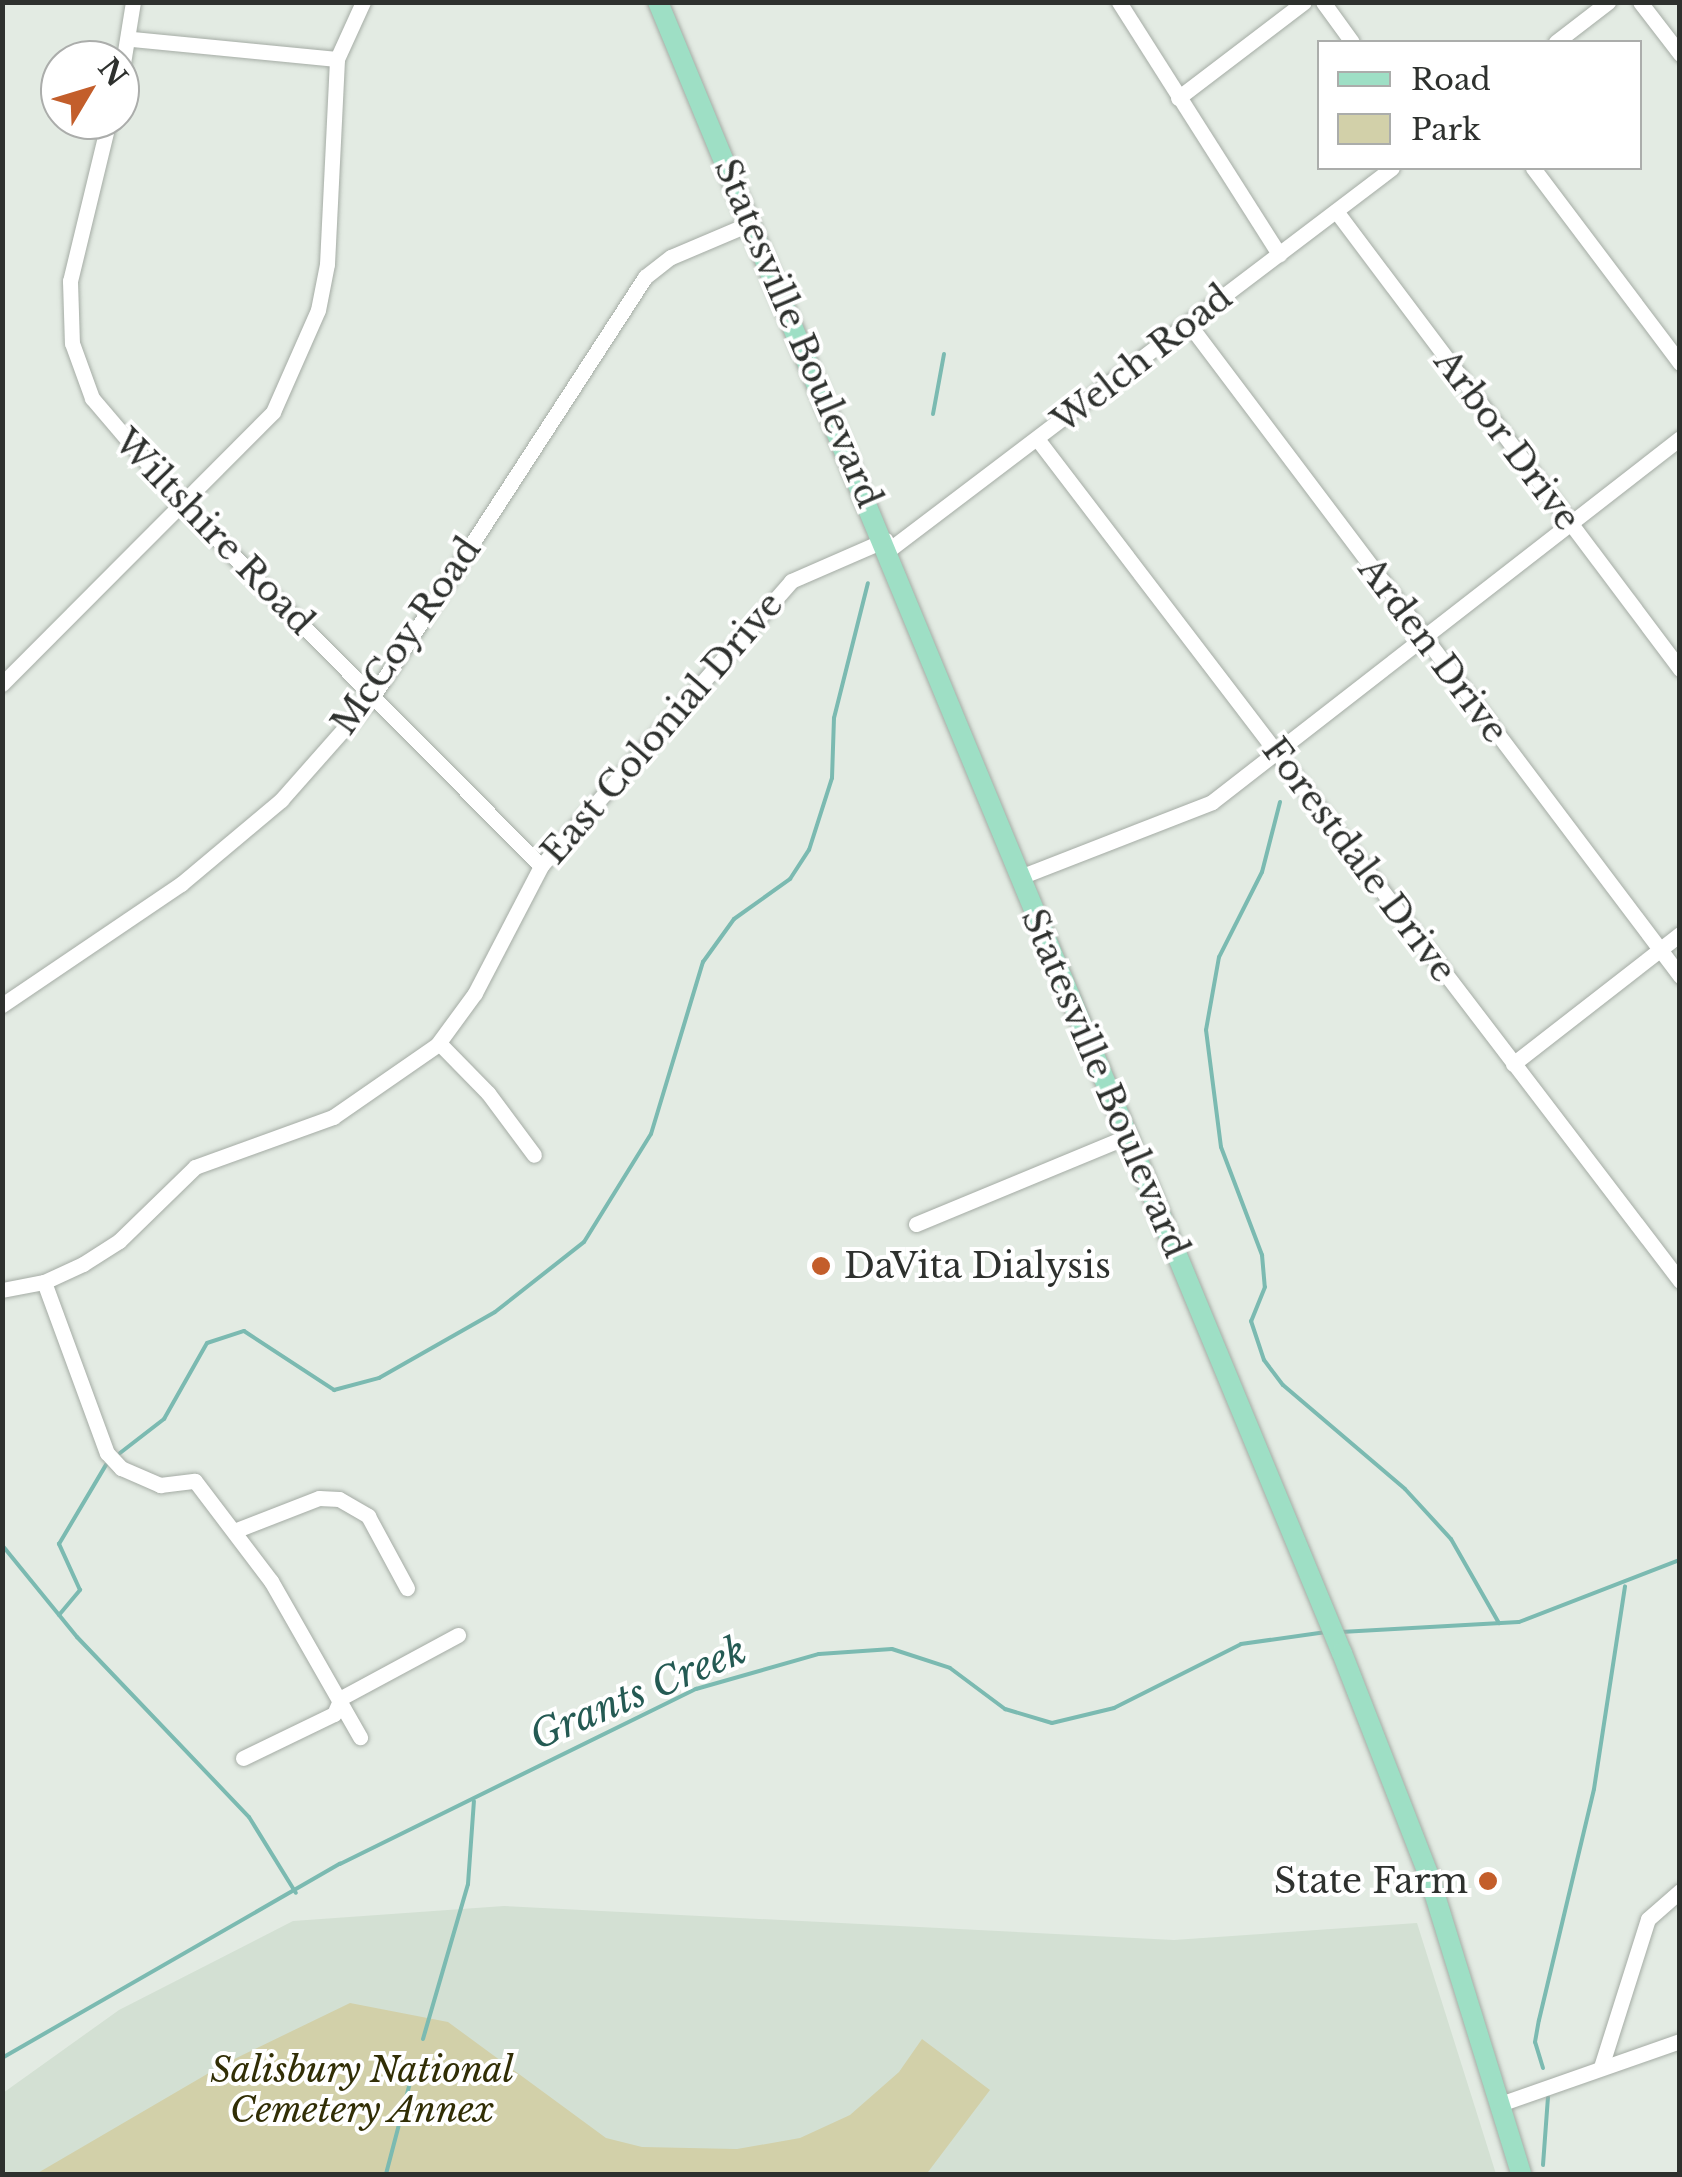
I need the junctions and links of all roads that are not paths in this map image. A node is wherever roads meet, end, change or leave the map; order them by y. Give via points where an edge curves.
1 (133, 2) edge
2 (362, 2) edge
3 (658, 2) edge
4 (1118, 2) edge
5 (1304, 2) edge
6 (1323, 2) edge
7 (1608, 2) edge
8 (1640, 2) edge
9 (132, 39) joint
10 (1351, 40) edge
11 (1559, 40) edge
12 (1680, 54) edge
13 (337, 59) junction
14 (1178, 98) junction
15 (103, 140) edge
16 (1389, 170) edge
17 (1535, 170) edge
18 (1336, 210) junction
19 (751, 223) junction
20 (1279, 254) junction
21 (1188, 323) junction
22 (1676, 352) edge
23 (1680, 438) edge
24 (1038, 440) junction
25 (184, 505) junction
26 (1570, 524) junction
27 (887, 545) junction
28 (1424, 640) junction
29 (1680, 668) edge
30 (2, 684) edge
31 (373, 696) junction
32 (1276, 751) junction
33 (540, 866) junction
34 (1020, 877) junction
35 (1680, 934) edge
36 (1659, 950) junction
37 (1680, 976) edge
38 (2, 1005) edge
39 (438, 1043) junction
40 (1512, 1064) junction
41 (1128, 1136) junction
42 (534, 1156) dead end
43 (916, 1224) dead end
44 (1680, 1281) edge
45 (44, 1282) junction
46 (2, 1290) edge
47 (234, 1532) junction
48 (407, 1588) dead end
49 (458, 1635) dead end
50 (341, 1698) junction
51 (360, 1737) dead end
52 (243, 1758) dead end
53 (1680, 1890) edge
54 (1680, 2041) edge
55 (1601, 2067) junction
56 (1500, 2104) junction
57 (1521, 2174) edge

1 - 9 street
2 - 13 street
3 - 19 main road, Statesville Boulevard
4 - 14 street
5 - 14 street
6 - 10 street
7 - 11 street
8 - 12 street
9 - 13 street
13 - 25 street via 328,264 318,310 274,412
14 - 20 street
15 - 25 street, Wiltshire Road via 76,237 72,342 92,398
16 - 18 street, Welch Road
17 - 22 street
18 - 20 street, Welch Road
18 - 26 street, Arbor Drive
19 - 27 main road, Statesville Boulevard
19 - 31 street, McCoy Road via 671,256 644,277
20 - 21 street, Welch Road
21 - 24 street, Welch Road
21 - 28 street, Arden Drive
23 - 26 street
24 - 27 street, Welch Road
24 - 32 street, Forestdale Drive
25 - 30 street
25 - 31 street, Wiltshire Road
26 - 28 street
26 - 29 street, Arbor Drive
27 - 33 street, East Colonial Drive via 790,580
27 - 34 main road, Statesville Boulevard
28 - 32 street
28 - 36 street, Arden Drive
31 - 33 street, Wiltshire Road
31 - 38 street, McCoy Road via 281,800 232,844
32 - 34 street via 1212,802
32 - 40 street, Forestdale Drive
33 - 39 street, East Colonial Drive via 475,993
34 - 41 main road, Statesville Boulevard
35 - 36 street
36 - 37 street, Arden Drive
36 - 40 street
39 - 42 street via 488,1093
39 - 45 street, East Colonial Drive via 333,1117 195,1167 119,1240
40 - 44 street, Forestdale Drive
41 - 43 street
41 - 56 main road, Statesville Boulevard via 1429,1876
45 - 46 street, East Colonial Drive
45 - 47 street via 107,1453 121,1468 160,1485 196,1481
47 - 48 street via 305,1502 339,1499 368,1516
47 - 50 street
49 - 50 street
50 - 51 street
50 - 52 street via 334,1714
53 - 55 street via 1648,1918
54 - 55 street
55 - 56 street
56 - 57 main road, Statesville Boulevard

